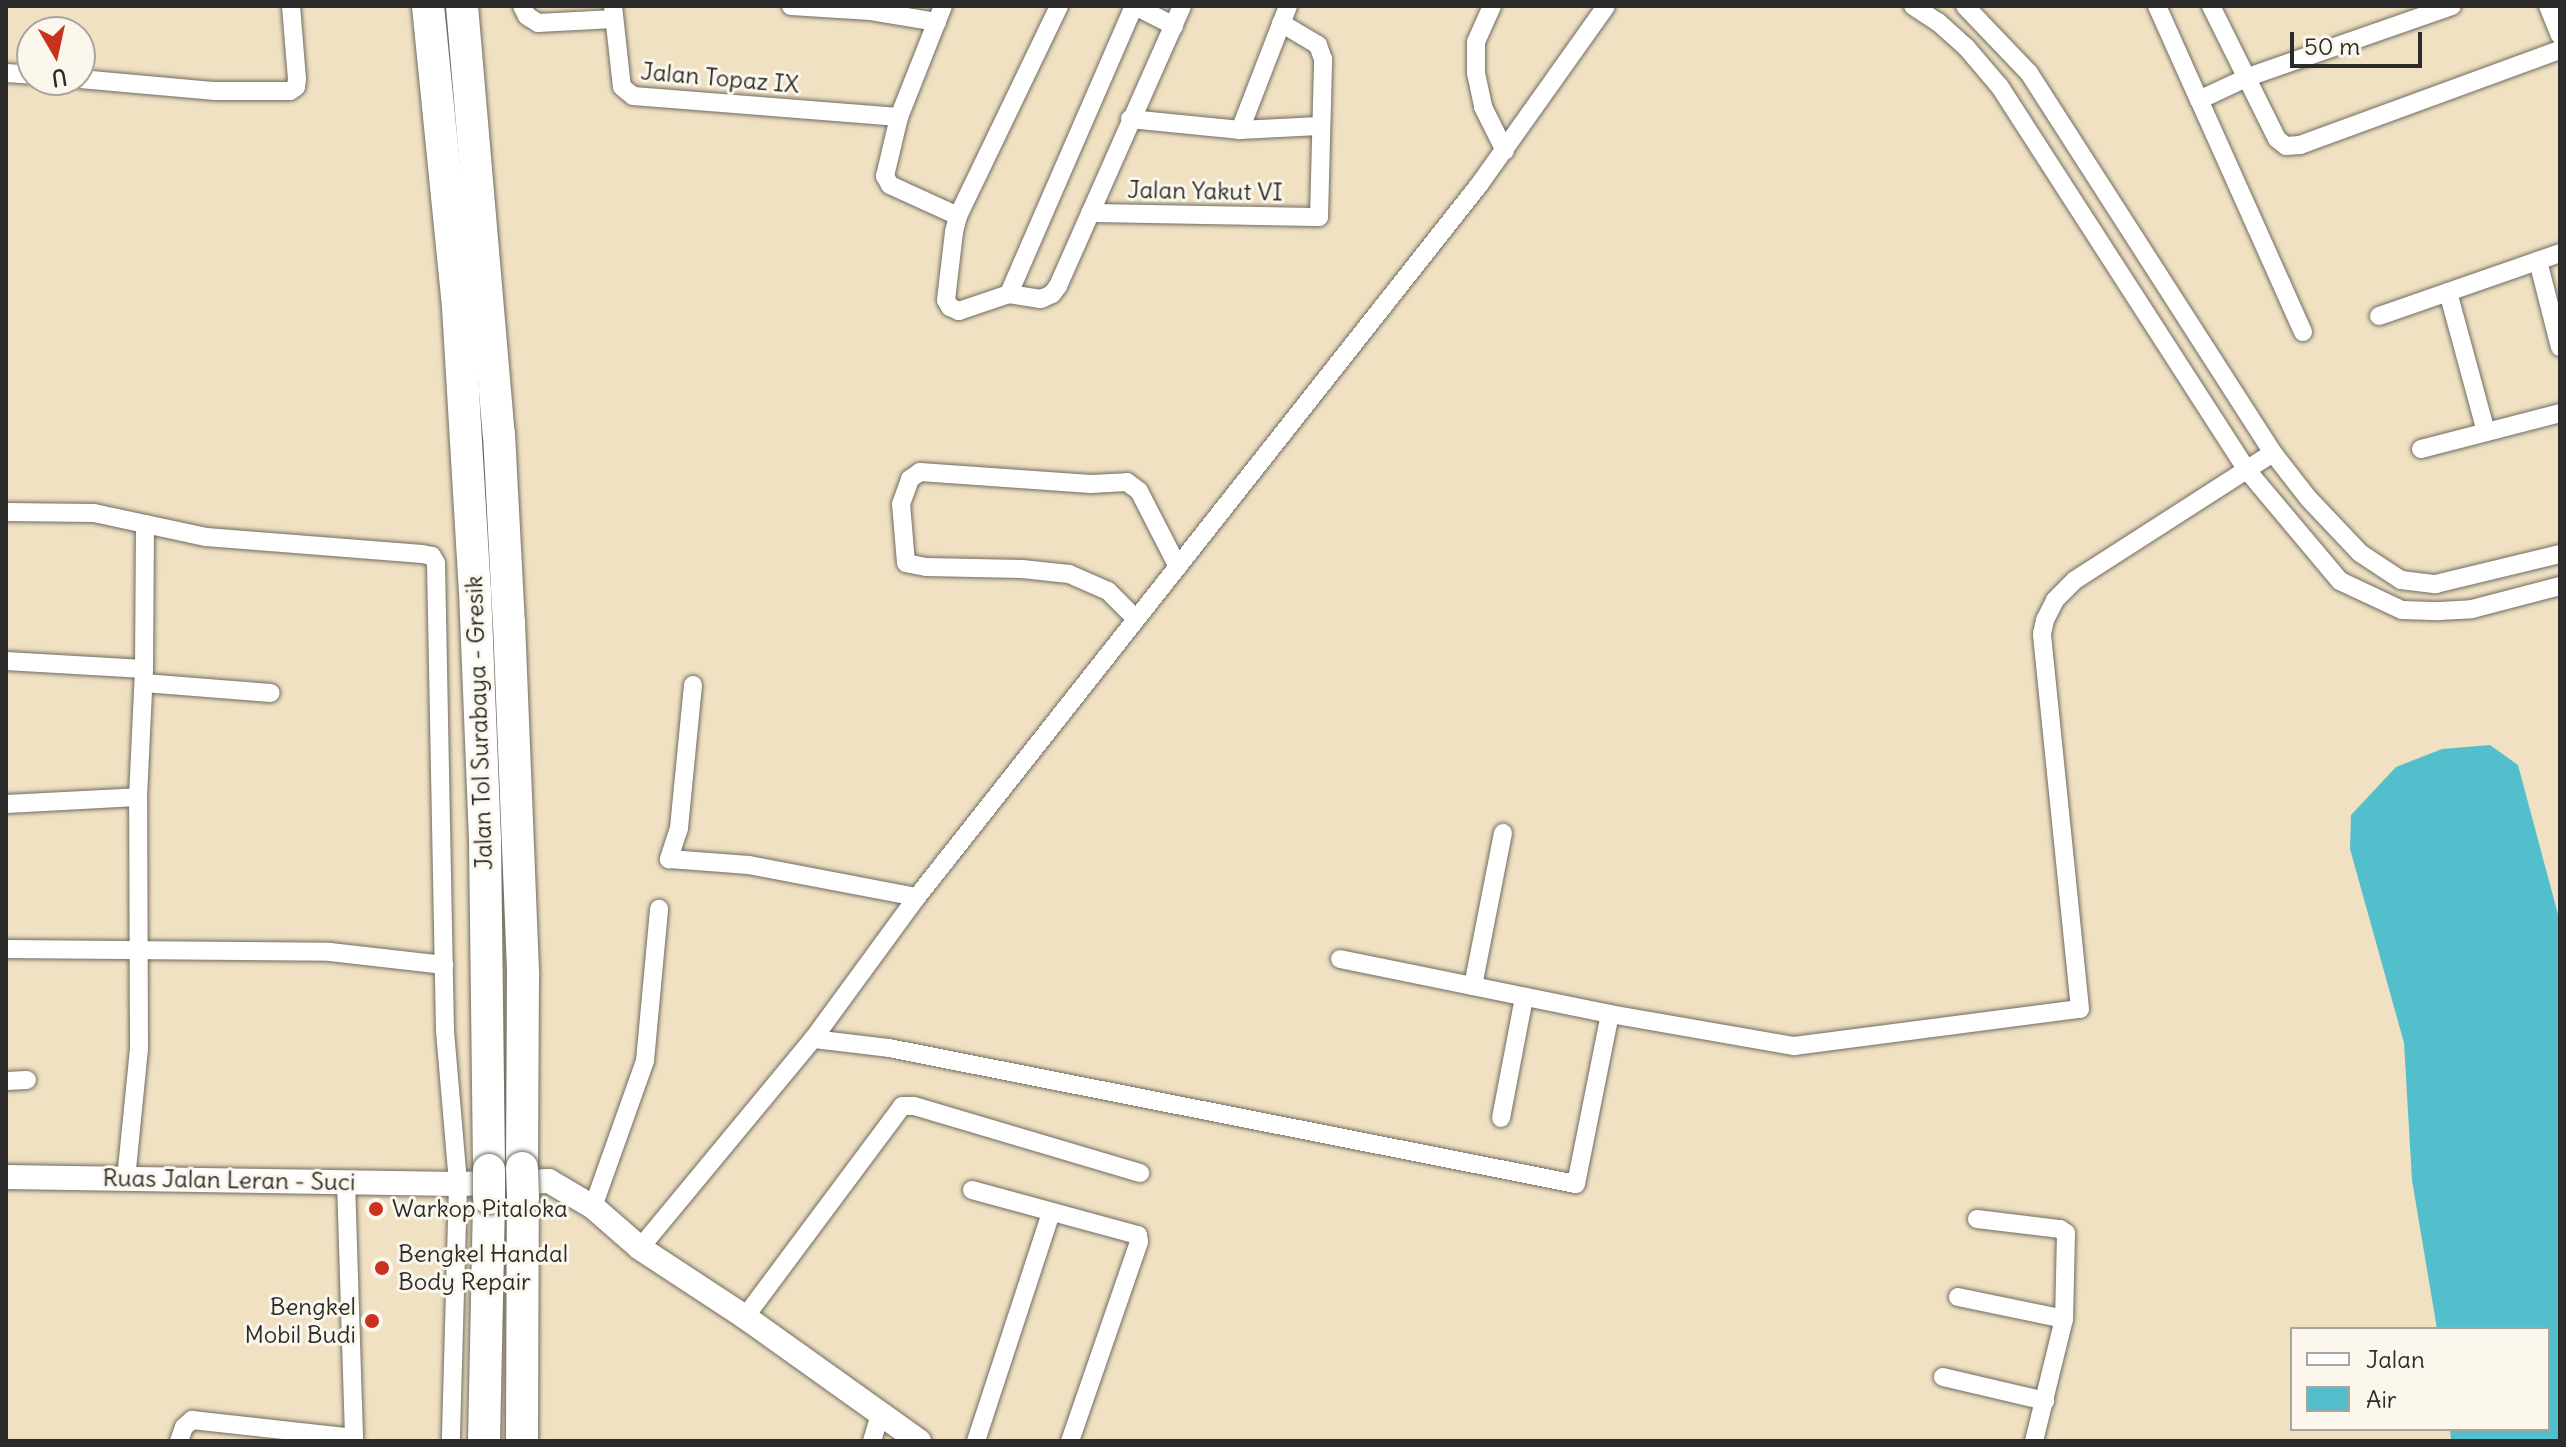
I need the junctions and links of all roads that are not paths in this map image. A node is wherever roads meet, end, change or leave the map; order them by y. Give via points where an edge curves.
1 (291, 6) edge
2 (428, 6) edge
3 (462, 6) edge
4 (522, 6) edge
5 (791, 6) edge
6 (1059, 6) edge
7 (1135, 6) edge
8 (1182, 6) edge
9 (1606, 6) edge
10 (1913, 6) edge
11 (1965, 6) edge
12 (2157, 6) edge
13 (2211, 6) edge
14 (2452, 6) edge
15 (2548, 6) edge
16 (1484, 8) edge
17 (870, 9) edge
18 (613, 12) edge
19 (940, 14) edge
20 (1285, 14) edge
21 (1174, 26) junction
22 (2560, 35) edge
23 (2560, 50) edge
24 (2248, 77) junction
25 (96, 80) edge
26 (2199, 100) junction
27 (899, 117) junction
28 (1130, 119) junction
29 (1319, 126) junction
30 (1240, 130) junction
31 (1505, 151) junction
32 (1090, 213) junction
33 (958, 216) junction
34 (2560, 253) edge
35 (2538, 261) junction
36 (2448, 292) junction
37 (1009, 294) junction
38 (2379, 316) dead end
39 (2303, 332) dead end
40 (2560, 347) edge
41 (2560, 413) edge
42 (2486, 432) junction
43 (2421, 449) dead end
44 (2273, 453) junction
45 (2246, 469) junction
46 (6, 512) edge
47 (145, 524) junction
48 (2560, 554) edge
49 (1178, 567) junction
50 (2560, 586) edge
51 (1136, 619) junction
52 (6, 661) edge
53 (144, 676) junction
54 (693, 685) dead end
55 (271, 693) dead end
56 (138, 797) junction
57 (6, 804) edge
58 (1503, 833) dead end
59 (917, 897) junction
60 (659, 909) dead end
61 (6, 949) edge
62 (139, 951) junction
63 (1340, 959) dead end
64 (444, 965) junction
65 (1473, 986) junction
66 (1524, 997) junction
67 (1610, 1014) junction
68 (813, 1039) junction
69 (27, 1080) dead end
70 (6, 1081) edge
71 (1501, 1118) dead end
72 (1140, 1173) dead end
73 (6, 1177) edge
74 (126, 1179) junction
75 (346, 1182) junction
76 (531, 1182) junction
77 (458, 1184) junction
78 (972, 1190) dead end
79 (593, 1207) junction
80 (1051, 1213) junction
81 (1977, 1219) dead end
82 (640, 1248) junction
83 (1958, 1297) dead end
84 (745, 1317) junction
85 (2064, 1319) junction
86 (1943, 1377) dead end
87 (2045, 1401) junction
88 (880, 1414) junction
89 (354, 1440) edge
90 (179, 1441) edge
91 (451, 1441) edge
92 (484, 1441) edge
93 (522, 1441) edge
94 (872, 1441) edge
95 (919, 1441) edge
96 (976, 1441) edge
97 (1070, 1441) edge
98 (2034, 1441) edge

1 - 25 street via 297,79 290,91 215,91
2 - 92 highway, Jalan Tol Surabaya - Gresik via 458,307 485,839 489,1184
3 - 76 highway, Jalan Tol Surabaya - Gresik via 509,622
4 - 18 street via 538,23
5 - 17 street
6 - 33 street
7 - 21 street
7 - 37 street
8 - 21 street
9 - 31 street
10 - 45 street via 1966,47 2014,107
11 - 44 street via 2029,73
12 - 26 street
13 - 24 street
14 - 24 street
15 - 22 street
16 - 31 street via 1476,73 1483,107
17 - 19 street
18 - 27 street, Jalan Topaz IX via 622,87 633,96
19 - 27 street
20 - 29 street via 1318,45 1323,59
20 - 30 street
21 - 28 street
23 - 24 street via 2292,147 2277,139
24 - 26 street
26 - 39 street
27 - 33 street via 887,182
28 - 30 street
28 - 32 street
29 - 30 street
29 - 32 street, Jalan Yakut VI via 1319,217
31 - 49 street
32 - 37 street via 1052,294 1041,299
33 - 37 street via 947,304 959,311
34 - 35 street
35 - 36 street
35 - 40 street
36 - 38 street
36 - 42 street
41 - 42 street
42 - 43 street
44 - 45 street
44 - 48 street via 2344,539 2401,580 2436,584
45 - 50 street via 2340,581 2402,610 2472,609
45 - 67 street via 2075,580 2045,620 2042,634 2080,1009 1794,1046
46 - 47 street via 94,513
47 - 53 street
47 - 64 street via 206,537 432,556
49 - 51 street
49 - 51 street via 1139,491 1127,482 920,472 910,479 901,504 906,563 1069,574 1108,591
51 - 59 street
52 - 53 street
53 - 55 street
53 - 56 street
54 - 59 street via 679,828 669,859 749,865
56 - 57 street
56 - 62 street
58 - 65 street
59 - 68 street
60 - 79 street via 645,1061
61 - 62 street
62 - 64 street via 330,952
62 - 74 street via 139,1049
63 - 65 street
64 - 77 street
65 - 66 street
66 - 67 street
66 - 71 street
67 - 68 street via 1576,1184 889,1048
68 - 82 street
69 - 70 street
72 - 84 street via 902,1106
73 - 74 main road, Ruas Jalan Leran - Suci
74 - 75 main road, Ruas Jalan Leran - Suci
75 - 77 main road, Ruas Jalan Leran - Suci
75 - 89 street
76 - 77 main road, Ruas Jalan Leran - Suci
76 - 79 main road
76 - 93 highway, Jalan Tol Surabaya - Gresik
77 - 91 street
78 - 80 street
79 - 82 main road
80 - 96 street
80 - 97 street via 1132,1231 1139,1239
81 - 85 street via 2065,1231
82 - 84 main road
83 - 85 street
84 - 88 main road
85 - 87 street
86 - 87 street
87 - 98 street
88 - 94 street
88 - 95 main road
89 - 90 street via 192,1420

